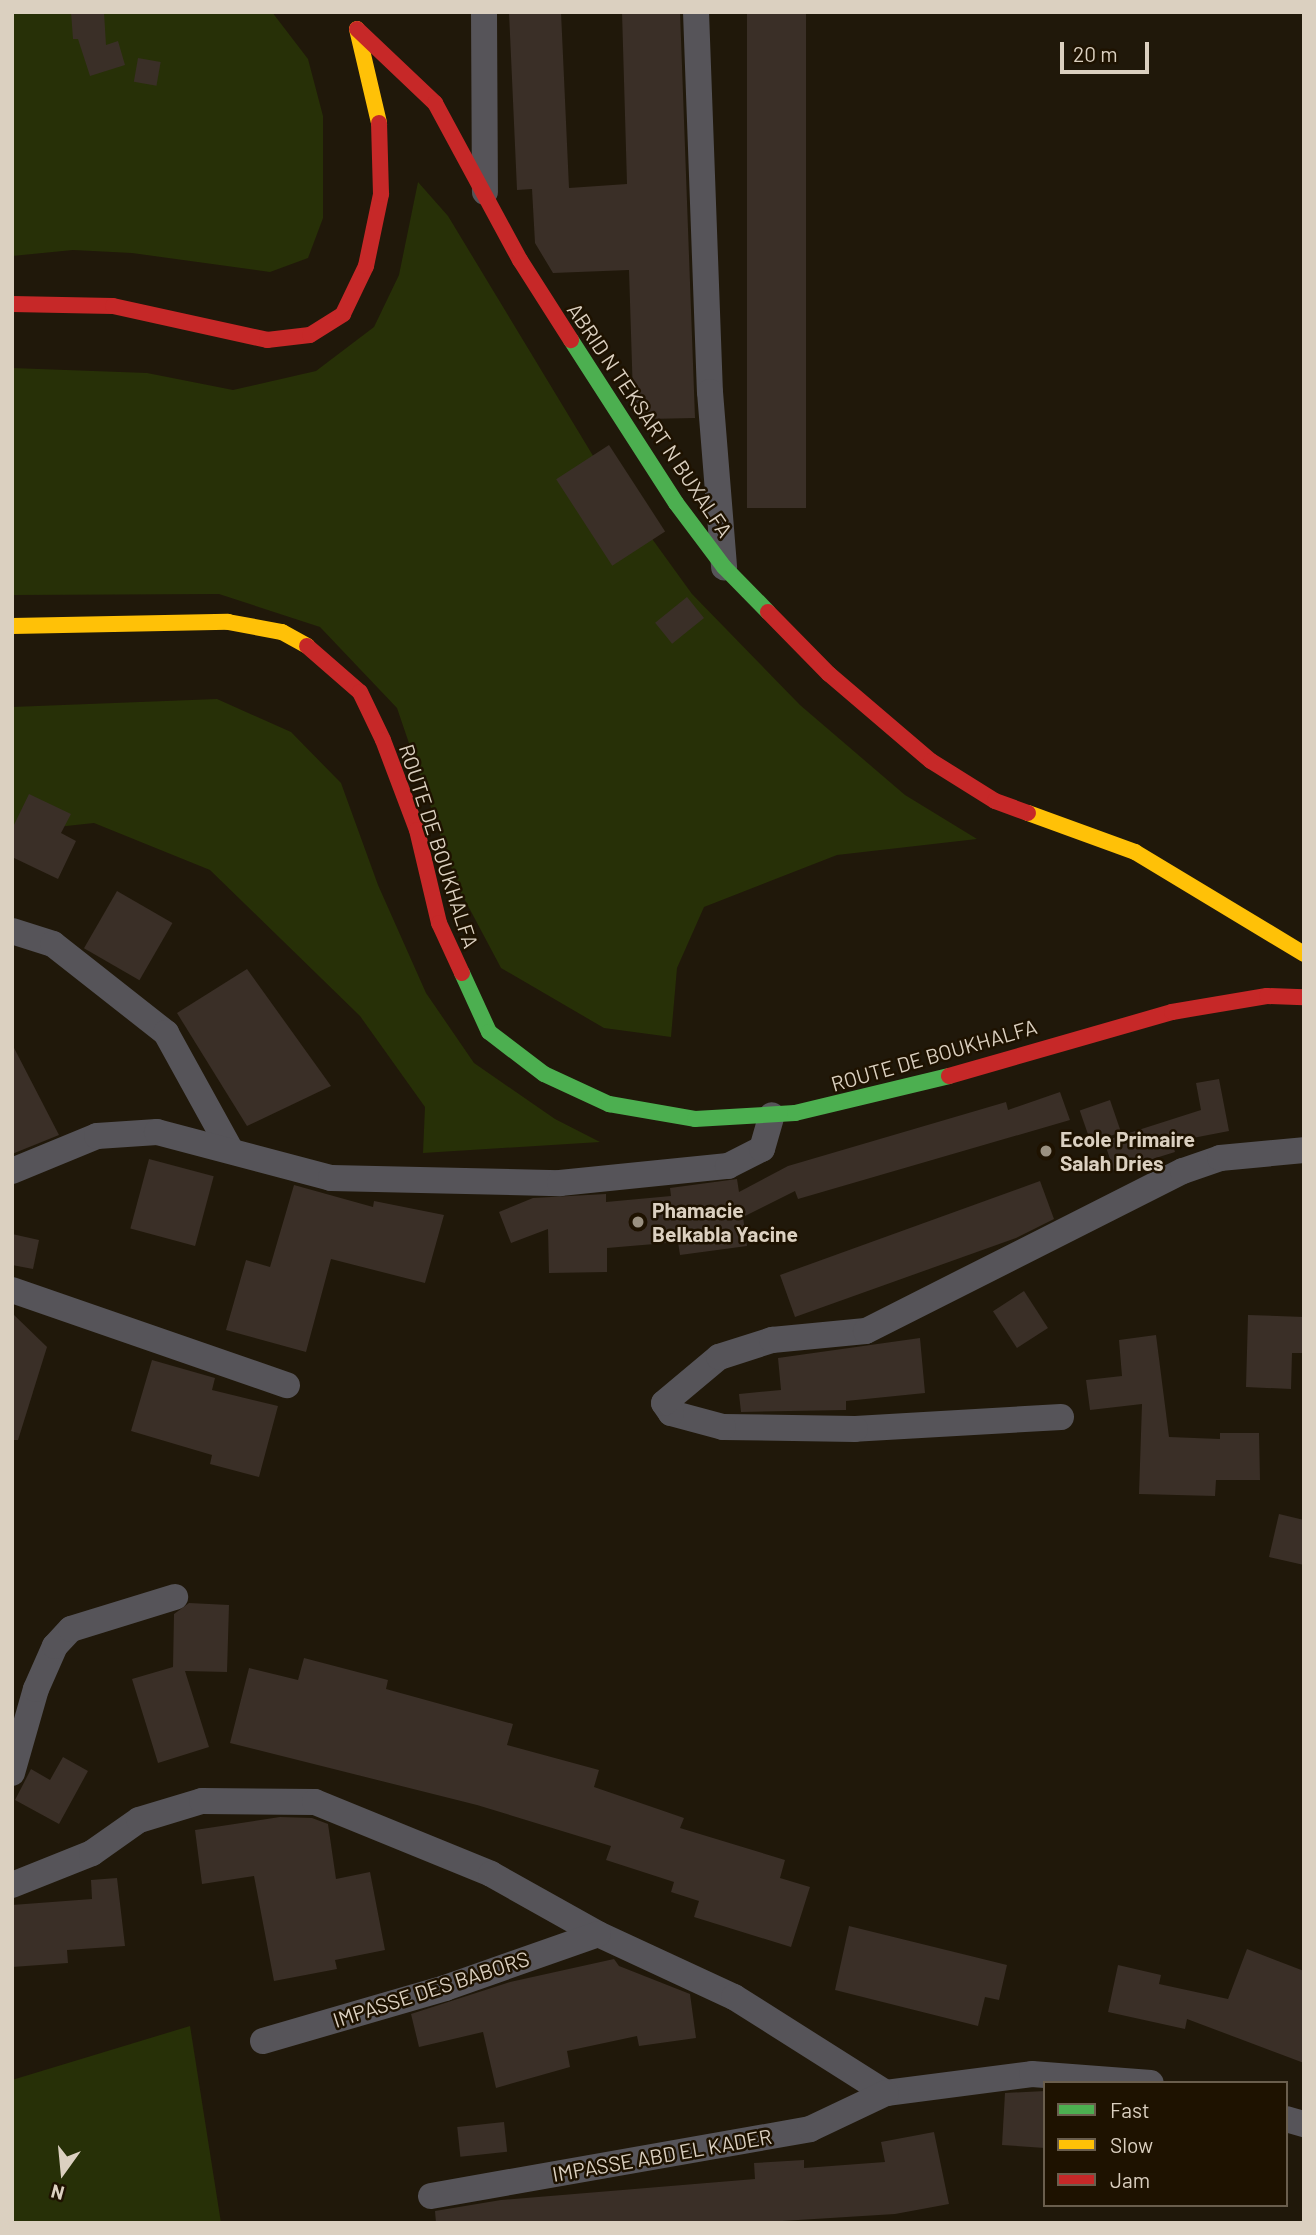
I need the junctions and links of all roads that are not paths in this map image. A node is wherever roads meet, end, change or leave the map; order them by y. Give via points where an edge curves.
1 (347, 12) edge
2 (484, 12) edge
3 (696, 12) edge
4 (357, 29) junction
5 (485, 196) junction
6 (12, 304) edge
7 (724, 566) junction
8 (12, 626) edge
9 (12, 931) edge
10 (1304, 954) edge
11 (1304, 998) edge
12 (772, 1115) junction
13 (230, 1149) junction
14 (1304, 1150) edge
15 (12, 1171) edge
16 (12, 1290) edge
17 (287, 1385) dead end
18 (1062, 1417) dead end
19 (175, 1597) dead end
20 (12, 1773) edge
21 (12, 1885) edge
22 (598, 1934) junction
23 (263, 2041) dead end
24 (1125, 2081) edge
25 (886, 2093) junction
26 (431, 2196) dead end

1 - 4 main road
2 - 5 street
3 - 7 street via 710,392
4 - 5 main road, ABRID N TEKSART N BUXALFA via 435,103
4 - 6 main road via 378,106 381,194 366,267 343,314 310,335 267,340 113,306
5 - 7 main road, ABRID N TEKSART N BUXALFA via 634,441
7 - 10 main road, ABRID N TEKSART N BUXALFA via 829,674 930,761 995,801 1135,852
8 - 12 main road, ROUTE DE BOUKHALFA via 228,622 282,632 326,656 360,692 383,740 416,830 439,923 489,1032 544,1074 609,1104 695,1119
9 - 13 street via 53,944 166,1033
11 - 12 main road, ROUTE DE BOUKHALFA via 1267,996 1172,1012 867,1099
12 - 13 street via 762,1149 728,1166 560,1183 331,1178
13 - 15 street via 157,1132 97,1136
14 - 18 street via 1220,1158 1182,1171 866,1331 772,1340 719,1357 664,1404 671,1413 723,1427 855,1429
16 - 17 street
19 - 20 street via 71,1629 55,1646 36,1689
21 - 22 street via 92,1853 139,1820 202,1801 315,1802 491,1874
22 - 23 street, IMPASSE DES BABORS via 446,1988
22 - 25 street via 734,1997
24 - 25 street, IMPASSE ABD EL KADER via 1032,2074
25 - 26 street, IMPASSE ABD EL KADER via 810,2129

